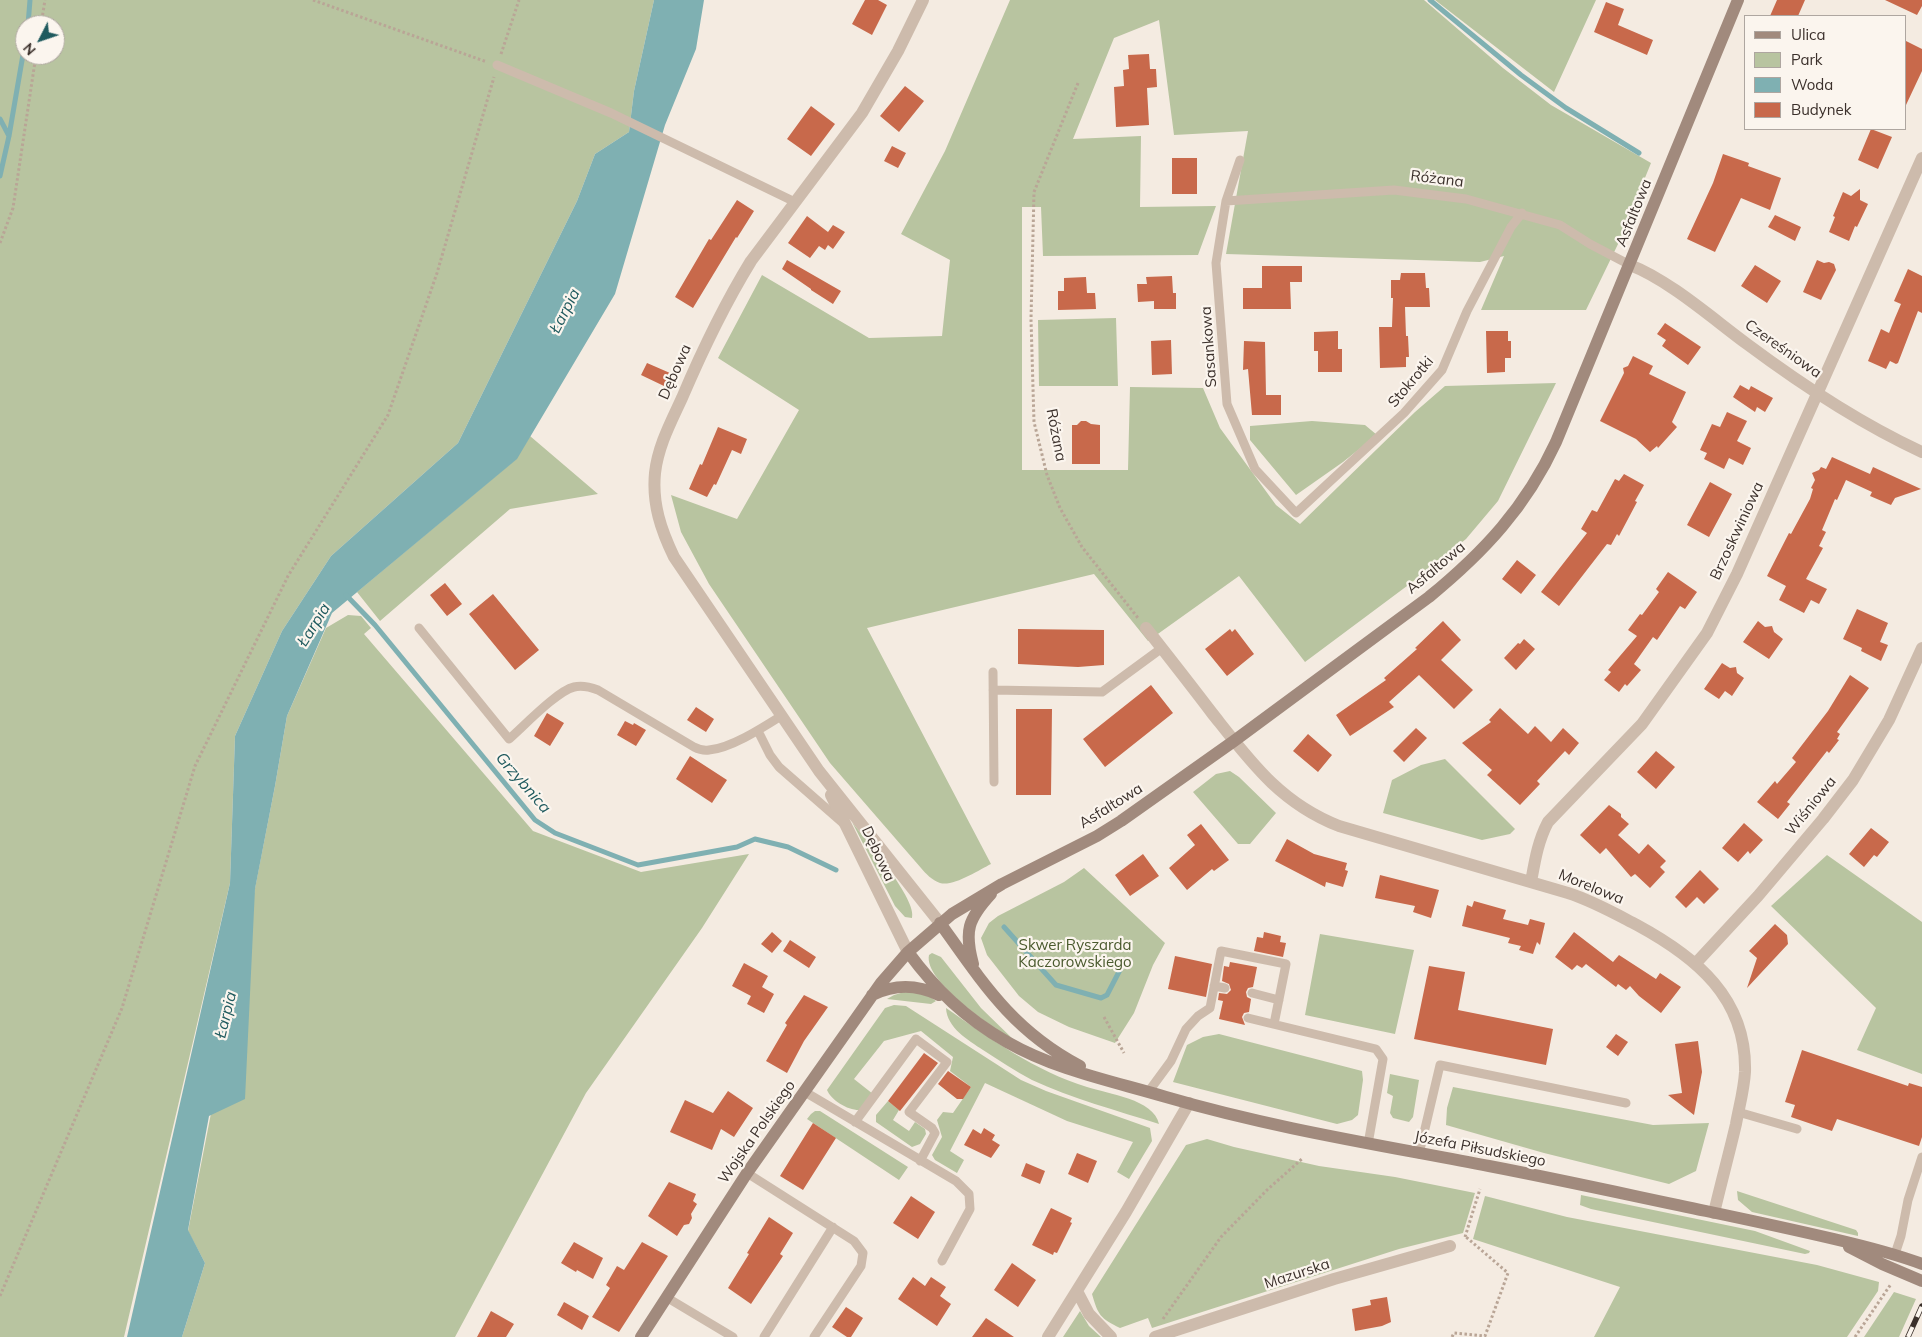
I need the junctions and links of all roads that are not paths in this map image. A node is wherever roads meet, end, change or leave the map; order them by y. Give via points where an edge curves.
1 (923, 0) edge
2 (1738, 0) edge
3 (497, 66) road end
4 (1922, 158) edge
5 (1240, 160) dead end
6 (1226, 201) junction
7 (795, 202) junction
8 (1522, 213) junction
9 (1630, 265) junction
10 (1817, 394) junction
11 (1922, 452) edge
12 (1296, 513) joint
13 (419, 628) dead end
14 (1146, 628) road end
15 (1162, 648) junction
16 (1922, 648) edge
17 (993, 672) dead end
18 (993, 690) junction
19 (781, 716) junction
20 (758, 731) junction
21 (1234, 741) junction
22 (819, 771) junction
23 (994, 782) dead end
24 (847, 826) junction
25 (1531, 882) junction
26 (1002, 884) junction
27 (940, 923) junction
28 (908, 952) junction
29 (1696, 964) junction
30 (978, 976) junction
31 (1214, 986) junction
32 (1225, 988) dead end
33 (1252, 993) dead end
34 (872, 995) junction
35 (947, 999) junction
36 (1279, 1000) junction
37 (1248, 1018) dead end
38 (1274, 1024) junction
39 (1122, 1083) junction
40 (1149, 1091) junction
41 (805, 1092) junction
42 (1626, 1103) dead end
43 (1189, 1104) junction
44 (1738, 1112) junction
45 (856, 1122) junction
46 (1797, 1130) dead end
47 (1368, 1144) junction
48 (1419, 1154) junction
49 (1922, 1157) edge
50 (920, 1161) junction
51 (747, 1173) junction
52 (1714, 1213) junction
53 (832, 1227) junction
54 (1833, 1239) junction
55 (1450, 1246) road end
56 (1895, 1254) junction
57 (942, 1261) dead end
58 (1922, 1264) edge
59 (1922, 1281) edge
60 (1077, 1291) junction
61 (666, 1297) junction
62 (641, 1337) edge
63 (734, 1337) edge
64 (764, 1337) edge
65 (814, 1337) edge
66 (1048, 1337) edge
67 (1111, 1337) edge
68 (1155, 1337) edge

1 - 7 street, Dębowa via 862,113
2 - 9 street, Asfaltowa
3 - 7 lane via 611,113
4 - 10 street, Brzoskwiniowa
5 - 6 lane, Sasankowa
6 - 8 lane, Różana via 1394,190 1466,199
6 - 12 lane, Sasankowa via 1216,263 1227,404 1255,469
7 - 19 street, Dębowa via 736,284 701,354 662,440 654,487 658,519 674,557
8 - 9 lane, Różana via 1560,225
8 - 12 lane, Stokrotki via 1511,227 1472,303 1442,370 1404,413
9 - 10 street, Czereśniowa via 1697,307
9 - 21 street, Asfaltowa via 1548,458 1508,521 1472,560 1429,597
10 - 11 street, Czereśniowa
10 - 25 street, Brzoskwiniowa via 1737,574 1707,632 1642,724 1548,822 1536,851
13 - 20 lane via 509,739 560,695 582,686 598,690 694,747 707,751
14 - 15 street
15 - 18 lane via 1102,692
15 - 21 street
16 - 29 street, Wiśniowa via 1889,720 1853,780 1758,896
17 - 18 lane
18 - 23 lane
19 - 20 lane
19 - 22 street, Dębowa
20 - 24 lane via 779,767
21 - 25 street, Morelowa via 1256,768 1287,796 1321,819
21 - 26 street, Asfaltowa via 1113,827
22 - 24 street, Dębowa
22 - 27 street, Dębowa
24 - 28 street, Dębowa
25 - 29 street, Morelowa via 1604,907 1671,944
26 - 27 street, Asfaltowa
26 - 30 street, Józefa Piłsudskiego via 982,904 968,929 969,950
27 - 28 street, Asfaltowa
27 - 30 street, Józefa Piłsudskiego
28 - 34 street, Wojska Polskiego
28 - 35 street, Józefa Piłsudskiego
29 - 44 street, Morelowa via 1726,999 1738,1029 1745,1073
30 - 39 street, Józefa Piłsudskiego via 1013,1018 1044,1044 1080,1066
31 - 32 lane
31 - 36 lane via 1221,951 1277,962 1286,964
31 - 40 lane via 1210,1008 1186,1029 1171,1061
33 - 36 lane
34 - 35 street, Józefa Piłsudskiego via 890,988 912,986
34 - 41 street, Wojska Polskiego
35 - 39 street, Józefa Piłsudskiego via 982,1026 1022,1050 1076,1071
36 - 38 lane
37 - 38 lane
38 - 47 lane via 1376,1049 1383,1059
39 - 40 street, Józefa Piłsudskiego
40 - 43 street, Józefa Piłsudskiego
41 - 45 lane
41 - 51 street, Wojska Polskiego
42 - 48 lane via 1440,1065
43 - 47 street, Józefa Piłsudskiego
43 - 60 street
44 - 46 lane
44 - 52 street, Morelowa
45 - 50 lane
45 - 50 lane via 916,1039 947,1062 909,1112 935,1133
47 - 48 street, Józefa Piłsudskiego
48 - 52 street, Józefa Piłsudskiego
49 - 56 lane
50 - 57 lane via 956,1181 969,1194 970,1209
51 - 53 lane
51 - 61 street, Wojska Polskiego
52 - 54 street, Józefa Piłsudskiego
53 - 64 lane
53 - 65 lane via 854,1241 863,1252 861,1266
54 - 56 street, Józefa Piłsudskiego
54 - 59 street, Józefa Piłsudskiego
55 - 68 street, Mazurska via 1334,1279
56 - 58 street, Józefa Piłsudskiego
60 - 66 street
60 - 67 street via 1088,1314
61 - 62 street, Wojska Polskiego
61 - 63 lane

